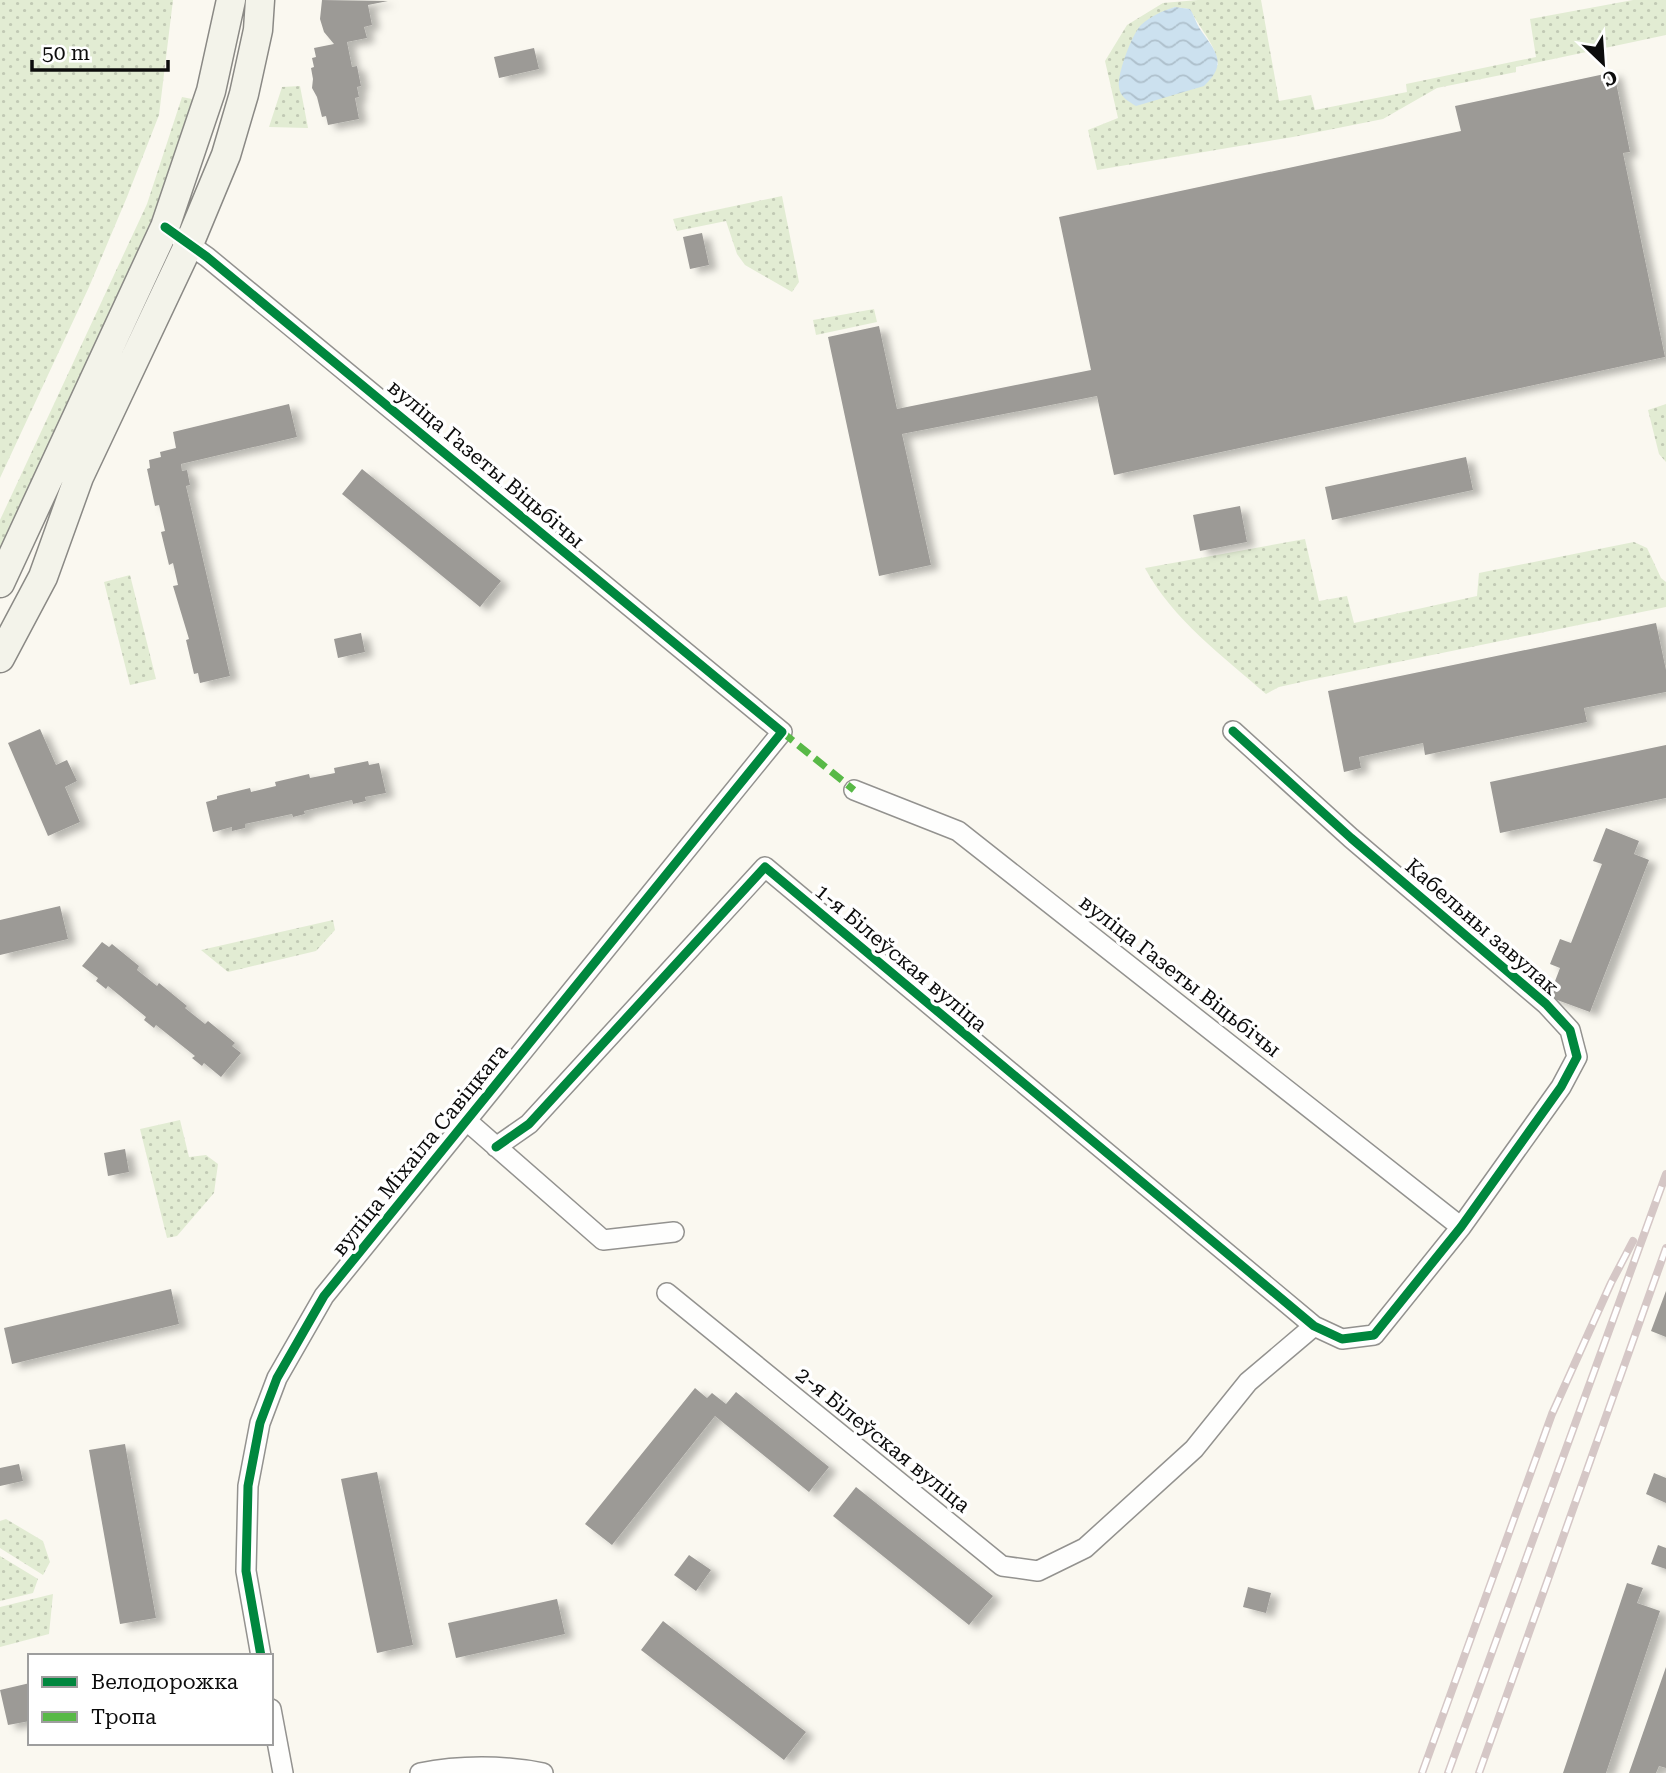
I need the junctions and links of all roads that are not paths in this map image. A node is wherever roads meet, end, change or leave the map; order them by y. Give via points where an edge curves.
1 (231, 0) edge
2 (261, 0) edge
3 (165, 227) junction
4 (189, 244) junction
5 (0, 583) edge
6 (0, 658) edge
7 (1233, 731) dead end
8 (782, 732) joint
9 (854, 790) dead end
10 (467, 1121) junction
11 (496, 1147) junction
12 (1461, 1227) junction
13 (674, 1232) dead end
14 (667, 1293) dead end
15 (1314, 1326) junction
16 (261, 1654) edge
17 (273, 1720) edge
18 (283, 1773) edge
19 (420, 1773) edge
20 (543, 1773) edge

1 - 3 main road via 211,91
2 - 4 main road via 244,94 226,155
3 - 4 street, вуліца Газеты Віцьбічы
3 - 5 main road
4 - 6 main road via 79,477 43,577
4 - 8 street, вуліца Газеты Віцьбічы
7 - 12 street, Кабельны завулак via 1546,1004 1570,1030 1577,1057 1566,1077
8 - 10 street, вуліца Міхаіла Савіцкага
9 - 12 street, вуліца Газеты Віцьбічы via 958,831
10 - 11 street
10 - 16 street, вуліца Міхаіла Савіцкага via 324,1296 277,1378 260,1423 248,1486 246,1571
11 - 13 street via 603,1240
11 - 15 street, 1-я Білеўская вуліца via 529,1124 765,867
12 - 15 street, Кабельны завулак via 1374,1335 1342,1339
14 - 15 street, 2-я Білеўская вуліца via 1002,1566 1038,1572 1085,1548 1194,1449 1248,1382
17 - 18 street
19 - 20 street via 458,1768

